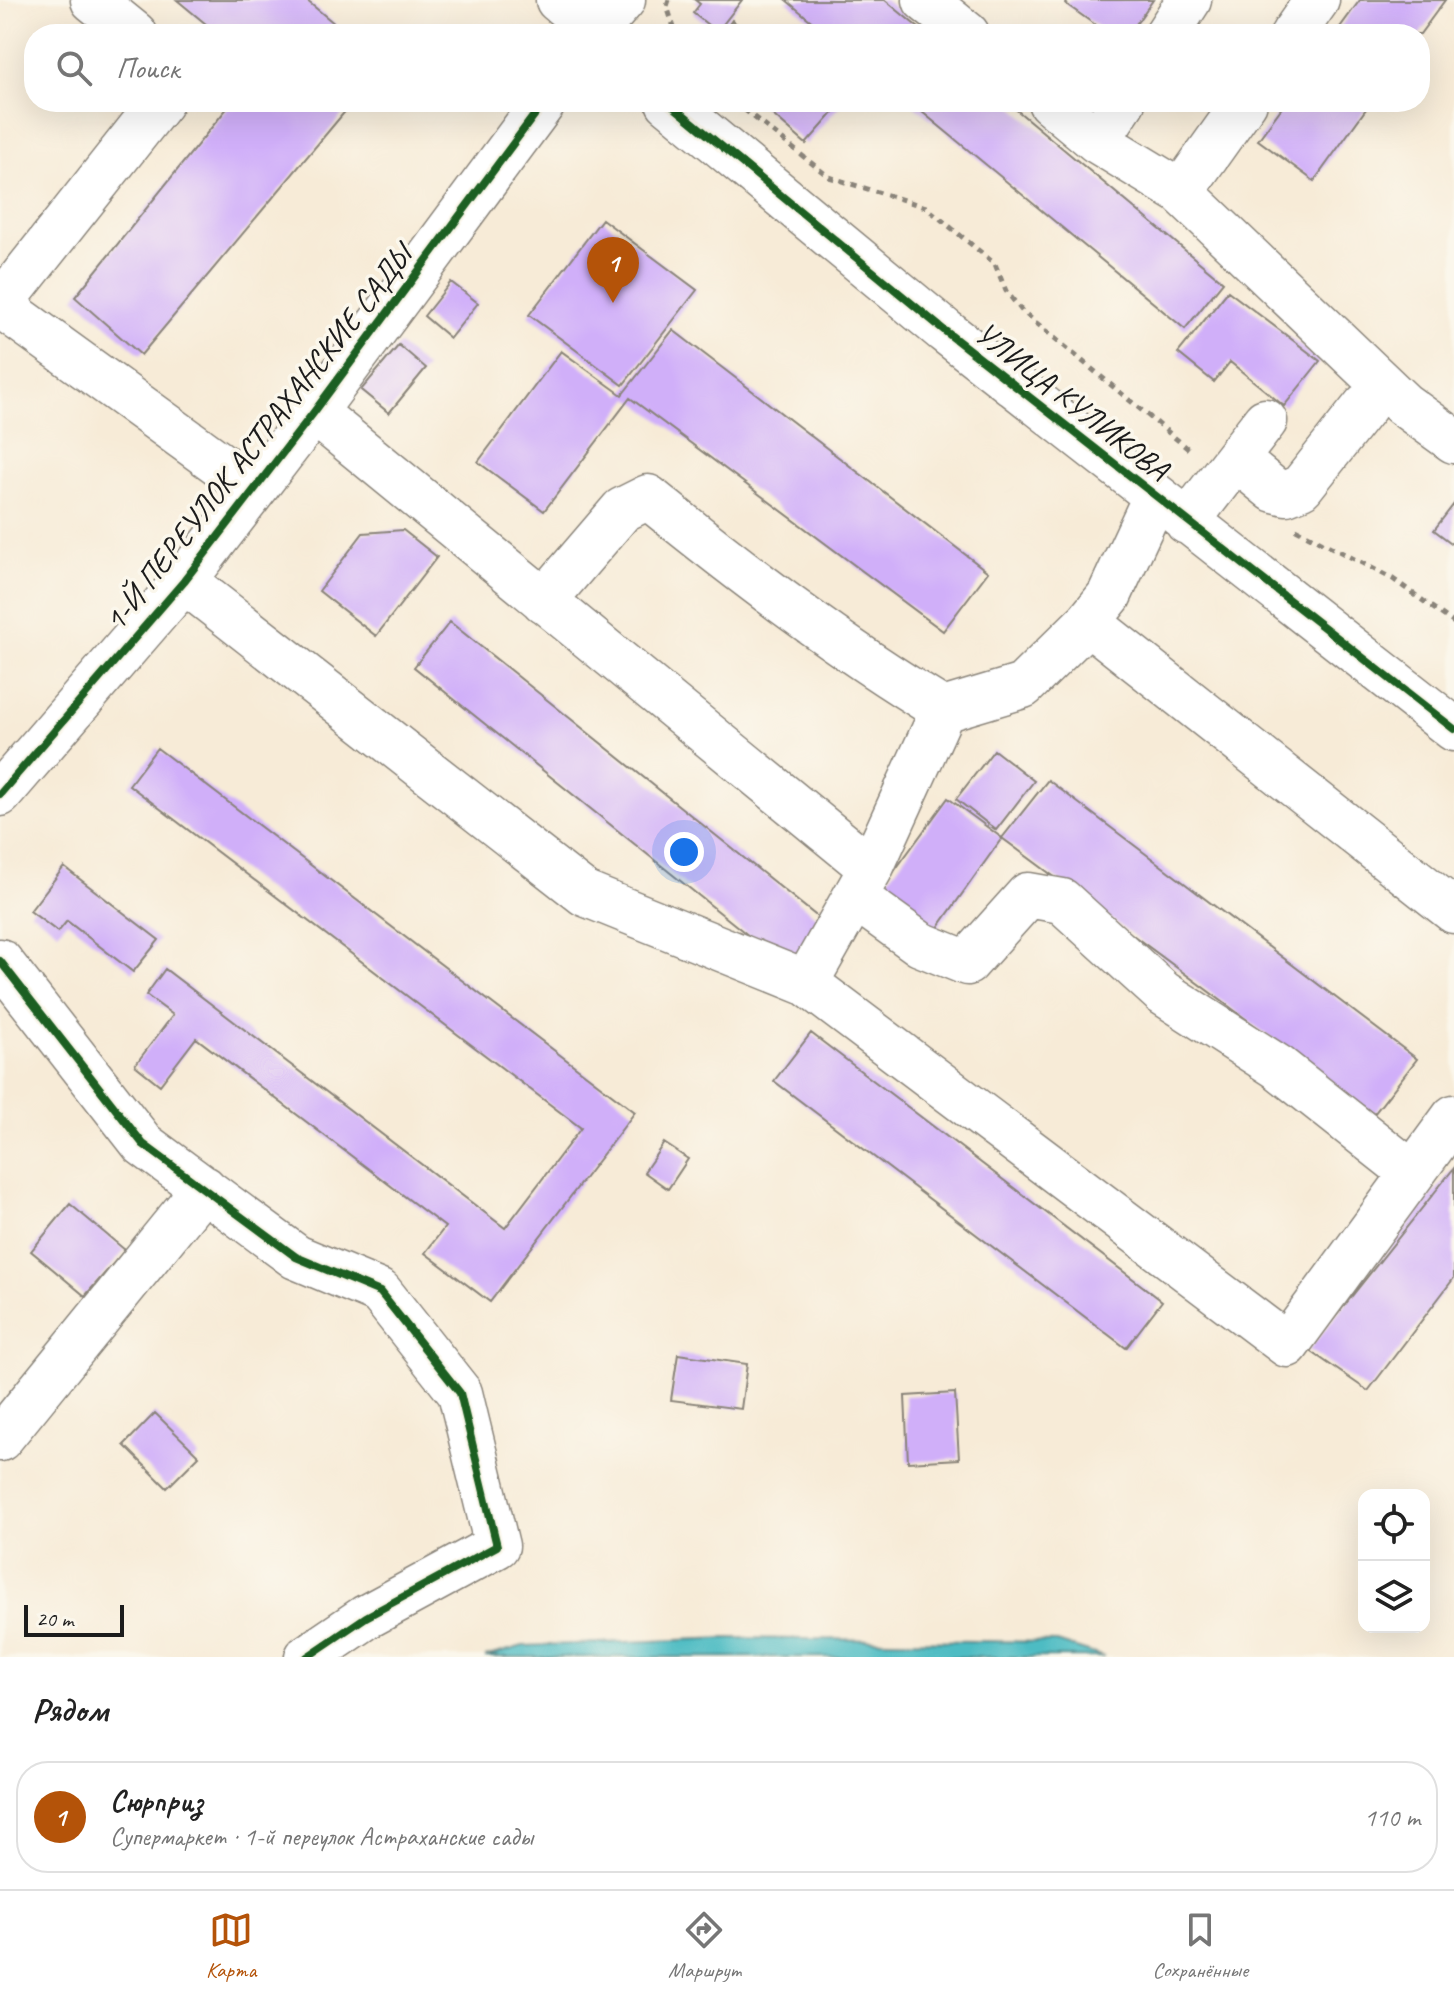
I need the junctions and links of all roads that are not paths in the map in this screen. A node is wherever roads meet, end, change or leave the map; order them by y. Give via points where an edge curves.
1 (93, 0) edge
2 (558, 0) edge
3 (925, 0) edge
4 (1189, 0) edge
5 (1317, 0) edge
6 (123, 24) edge
7 (601, 24) edge
8 (955, 24) edge
9 (1173, 24) edge
10 (1300, 24) edge
11 (153, 112) edge
12 (537, 112) edge
13 (680, 112) edge
14 (1062, 112) edge
15 (1116, 112) edge
16 (1238, 112) edge
17 (1097, 141) junction
18 (1181, 192) junction
19 (1366, 405) dead end
20 (314, 412) junction
21 (1265, 421) dead end
22 (1454, 441) edge
23 (1229, 468) junction
24 (254, 489) junction
25 (1171, 509) junction
26 (184, 581) junction
27 (544, 601) junction
28 (1088, 622) junction
29 (943, 710) junction
30 (1454, 729) edge
31 (0, 794) edge
32 (863, 883) junction
33 (1454, 911) edge
34 (0, 961) edge
35 (806, 983) junction
36 (1454, 1117) edge
37 (1412, 1173) junction
38 (204, 1188) junction
39 (0, 1439) edge
40 (307, 1657) edge

1 - 6 street
2 - 7 street
3 - 8 street
4 - 9 street
5 - 10 street
11 - 24 street via 0,305
12 - 20 street, 1-Й ПЕРЕУЛОК АСТРАХАНСКИЕ САДЫ
13 - 25 street, УЛИЦА КУЛИКОВА
14 - 17 street
15 - 17 street
16 - 18 street
17 - 18 street
18 - 22 street via 1403,404
19 - 23 street via 1301,487 1286,493 1274,490
20 - 24 street, 1-Й ПЕРЕУЛОК АСТРАХАНСКИЕ САДЫ
20 - 27 street
21 - 23 street
23 - 25 street
24 - 26 street, 1-Й ПЕРЕУЛОК АСТРАХАНСКИЕ САДЫ
25 - 28 street
25 - 30 street, УЛИЦА КУЛИКОВА
26 - 31 street, 1-Й ПЕРЕУЛОК АСТРАХАНСКИЕ САДЫ
26 - 35 street via 585,894
27 - 29 street via 622,510 648,497 751,579
27 - 32 street
28 - 29 street via 1023,686
28 - 33 street
29 - 32 street
32 - 35 street
32 - 37 street via 920,944 967,963 1028,895 1062,901 1163,993 1278,1067
34 - 38 street via 143,1144
35 - 37 street via 1287,1345
36 - 37 street
38 - 39 street
38 - 40 street via 296,1257 380,1292 460,1393 497,1546 366,1617

